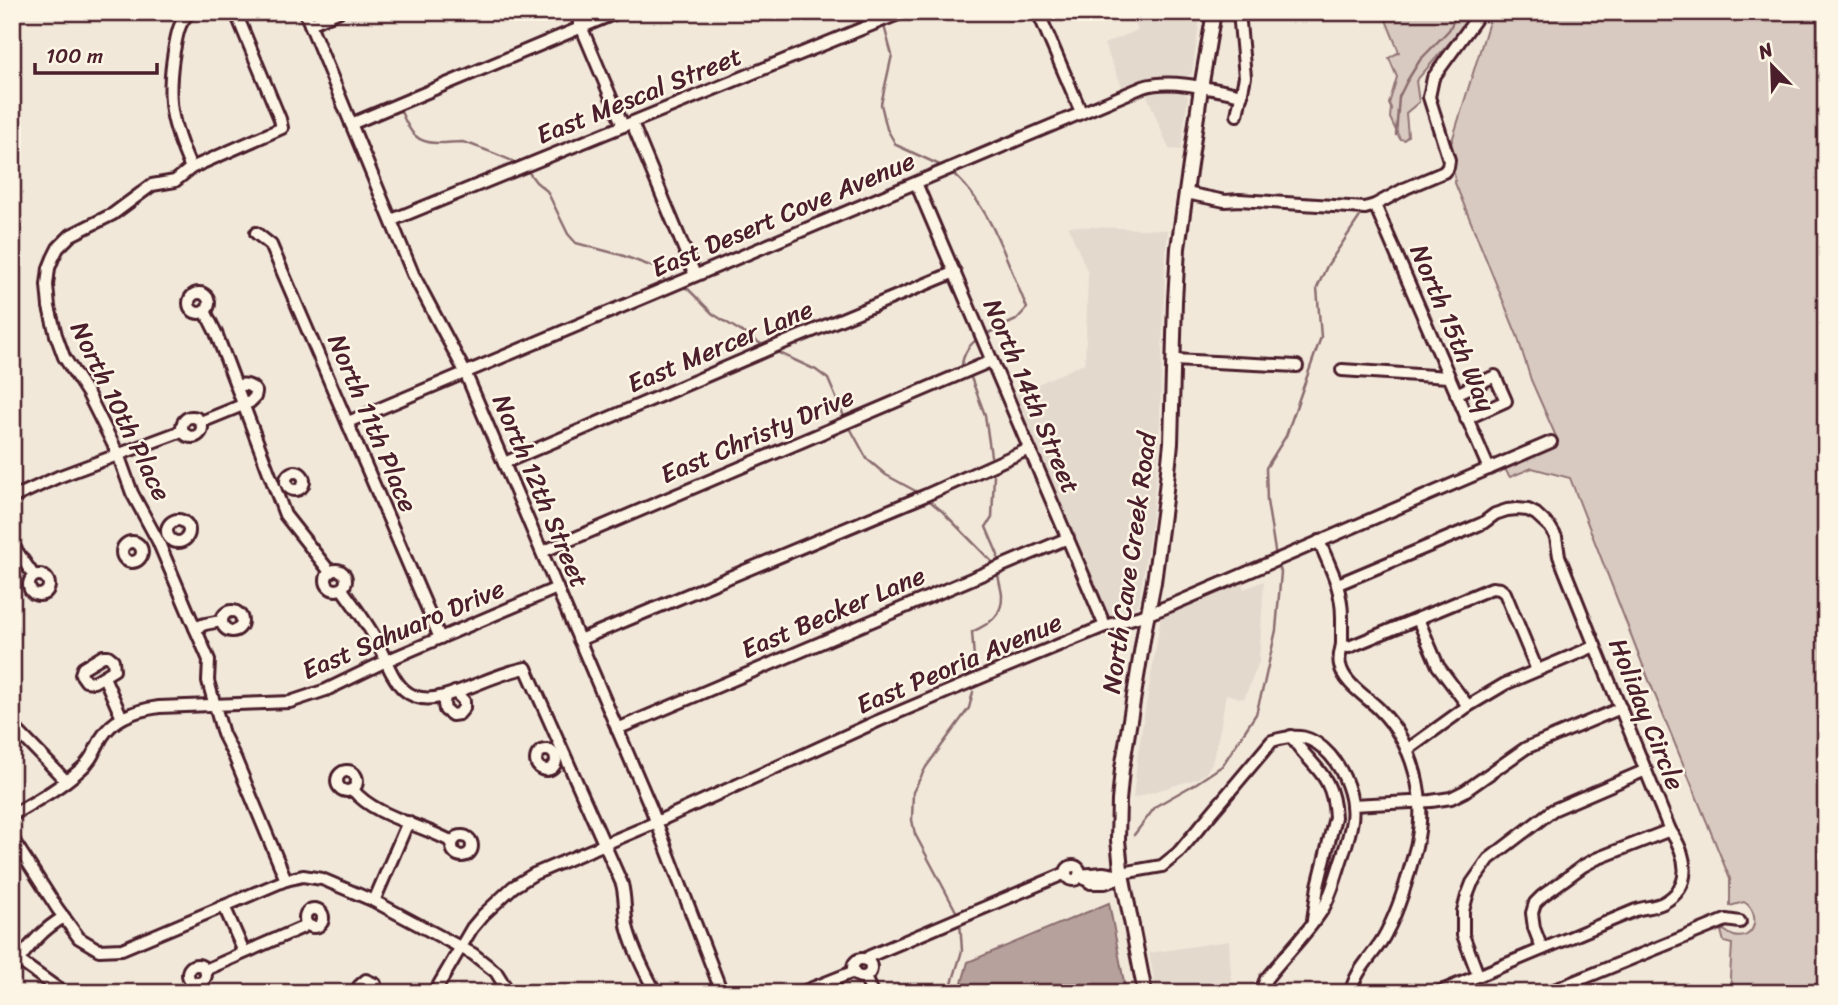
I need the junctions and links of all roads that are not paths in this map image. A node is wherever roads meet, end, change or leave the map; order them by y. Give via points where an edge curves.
1 (191, 12) edge
2 (233, 12) edge
3 (304, 12) edge
4 (338, 12) edge
5 (575, 12) edge
6 (618, 12) edge
7 (904, 12) edge
8 (1214, 12) edge
9 (1239, 12) edge
10 (1478, 12) edge
11 (221, 13) edge
12 (1042, 13) edge
13 (310, 24) junction
14 (582, 27) junction
15 (1201, 88) junction
16 (1242, 94) junction
17 (1081, 112) junction
18 (1237, 115) dead end
19 (351, 124) junction
20 (627, 125) junction
21 (191, 168) junction
22 (916, 183) junction
23 (1186, 192) junction
24 (1376, 205) junction
25 (392, 220) junction
26 (256, 233) dead end
27 (955, 272) junction
28 (695, 275) junction
29 (205, 311) dead end
30 (1174, 359) junction
31 (991, 361) junction
32 (1297, 366) dead end
33 (1342, 370) dead end
34 (465, 372) junction
35 (1448, 377) junction
36 (1456, 394) junction
37 (244, 405) junction
38 (1466, 419) junction
39 (348, 422) junction
40 (1551, 442) dead end
41 (1029, 449) junction
42 (118, 454) junction
43 (504, 463) junction
44 (1489, 469) junction
45 (286, 485) dead end
46 (275, 491) junction
47 (12, 498) edge
48 (163, 538) junction
49 (1068, 538) junction
50 (1319, 541) junction
51 (12, 544) edge
52 (141, 547) dead end
53 (542, 552) junction
54 (34, 576) dead end
55 (1338, 584) junction
56 (557, 588) junction
57 (1148, 614) junction
58 (1418, 619) junction
59 (221, 621) dead end
60 (1105, 626) junction
61 (195, 628) junction
62 (440, 638) junction
63 (579, 640) junction
64 (1342, 646) junction
65 (1595, 646) junction
66 (386, 661) junction
67 (1537, 670) junction
68 (104, 677) dead end
69 (215, 705) junction
70 (1468, 706) junction
71 (1621, 708) junction
72 (122, 718) junction
73 (12, 725) edge
74 (617, 729) junction
75 (1291, 736) junction
76 (1407, 750) junction
77 (1646, 770) junction
78 (66, 781) junction
79 (353, 790) dead end
80 (1419, 802) junction
81 (1352, 805) junction
82 (12, 815) edge
83 (656, 821) junction
84 (408, 822) junction
85 (1670, 830) junction
86 (12, 838) edge
87 (453, 842) dead end
88 (605, 844) junction
89 (1122, 875) junction
90 (286, 880) junction
91 (374, 901) junction
92 (224, 906) junction
93 (64, 917) junction
94 (1313, 922) junction
95 (1740, 922) dead end
96 (307, 924) dead end
97 (461, 948) junction
98 (1542, 949) junction
99 (244, 953) junction
100 (865, 960) junction
101 (15, 964) edge
102 (205, 970) dead end
103 (853, 972) junction
104 (1478, 975) junction
105 (865, 976) junction
106 (64, 993) edge
107 (358, 993) edge
108 (376, 993) edge
109 (434, 993) edge
110 (509, 993) edge
111 (656, 993) edge
112 (722, 993) edge
113 (800, 993) edge
114 (872, 993) edge
115 (1145, 993) edge
116 (1261, 993) edge
117 (1351, 993) edge
118 (1437, 993) edge
119 (1547, 993) edge

1 - 21 street via 177,34 170,98 177,135
2 - 11 street
2 - 21 street via 282,128
3 - 13 street, North 12th Street
4 - 13 street
5 - 14 street
6 - 14 street
7 - 20 street, East Mescal Street
8 - 15 main road, North Cave Creek Road
9 - 16 street via 1245,78
10 - 24 street via 1433,78 1429,97 1448,167
12 - 17 street
13 - 19 street, North 12th Street
14 - 19 street
14 - 20 street
15 - 16 street, East Desert Cove Avenue
15 - 17 street, East Desert Cove Avenue via 1154,83
15 - 23 main road, North Cave Creek Road
16 - 18 street
17 - 22 street, East Desert Cove Avenue
19 - 25 street, North 12th Street
20 - 25 street, East Mescal Street
20 - 28 street
21 - 42 street, North 10th Place via 175,181 152,185 113,214 71,236 58,248 49,268 49,307 64,357
22 - 27 street, North 14th Street
22 - 28 street, East Desert Cove Avenue
23 - 24 street via 1226,201
23 - 30 main road, North Cave Creek Road via 1176,273
24 - 35 street, North 15th Way
25 - 34 street, North 12th Street via 413,274
26 - 39 street, North 11th Place via 271,245
27 - 31 street, North 14th Street
27 - 43 street, East Mercer Lane
28 - 34 street, East Desert Cove Avenue
29 - 37 street
30 - 32 street
30 - 57 main road, North Cave Creek Road via 1168,477
31 - 41 street, North 14th Street
31 - 53 street, East Christy Drive
33 - 35 street
34 - 39 street, East Desert Cove Avenue
34 - 43 street, North 12th Street
35 - 36 street, North 15th Way
36 - 38 street, North 15th Way
36 - 38 street via 1495,376 1506,401
37 - 42 street via 201,422 187,417 182,431
37 - 46 street
38 - 44 street, North 15th Way
39 - 62 street, North 11th Place
40 - 44 street, East Peoria Avenue
41 - 49 street, North 14th Street
41 - 63 street
42 - 47 street
42 - 48 street, North 10th Place via 132,493
43 - 53 street, North 12th Street
44 - 50 street, East Peoria Avenue
45 - 46 street
46 - 66 street via 285,514 330,572 328,586 342,589
48 - 52 street, North 10th Place
48 - 61 street, North 10th Place
49 - 60 street, North 14th Street
49 - 74 street, East Becker Lane
50 - 55 street
50 - 57 street, East Peoria Avenue
51 - 54 street
53 - 56 street, North 12th Street
55 - 64 street
55 - 65 street, Holiday Circle via 1495,514 1528,510 1543,519 1556,537 1559,556
56 - 62 street, East Sahuaro Drive
56 - 63 street, North 12th Street
57 - 60 street, East Peoria Avenue
57 - 89 main road, North Cave Creek Road via 1122,769 1118,840
58 - 64 street
58 - 67 street via 1492,588 1500,589
58 - 70 street via 1438,666
59 - 61 street
60 - 83 street, East Peoria Avenue
61 - 69 street, North 10th Place via 209,660 208,681
62 - 66 street, East Sahuaro Drive
63 - 74 street, North 12th Street
64 - 76 street via 1343,674 1392,724
65 - 67 street
65 - 71 street, Holiday Circle
66 - 69 street, East Sahuaro Drive via 290,702
66 - 88 street via 396,683 411,696 432,699 526,668 559,755
67 - 70 street
68 - 72 street
69 - 72 street, East Sahuaro Drive via 144,709
69 - 90 street, North 10th Place
70 - 76 street
71 - 77 street, Holiday Circle
71 - 80 street via 1526,748 1451,798
72 - 78 street via 103,736 91,760
73 - 78 street
74 - 83 street, North 12th Street
75 - 81 street via 1308,738 1329,754 1345,779
75 - 89 street via 1269,744 1178,853 1155,867
75 - 94 street via 1322,772 1335,808
76 - 80 street
77 - 85 street, Holiday Circle
77 - 104 street via 1553,810 1489,859 1472,883 1463,911 1463,935
78 - 82 street
79 - 84 street via 378,809
80 - 81 street
80 - 117 street via 1416,846 1397,907
81 - 94 street via 1353,818 1337,873
83 - 88 street, East Peoria Avenue
83 - 112 street, North 12th Street
84 - 87 street
84 - 91 street
85 - 98 street via 1596,859 1542,896 1532,919
85 - 98 street, Holiday Circle via 1685,857 1685,874 1675,894 1654,907 1636,910
86 - 93 street
88 - 97 street, East Peoria Avenue via 513,887 483,915
88 - 111 street via 622,884 628,929
89 - 100 street via 1091,883 1074,866
89 - 115 main road, North Cave Creek Road
90 - 91 street via 303,876 322,879
90 - 92 street
91 - 97 street
92 - 93 street via 122,949 107,951 79,938
92 - 99 street
93 - 101 street via 35,938
94 - 116 street via 1266,979
95 - 119 street via 1726,920
96 - 99 street
97 - 109 street, East Peoria Avenue
97 - 110 street via 496,972
98 - 104 street, Holiday Circle
99 - 102 street
100 - 103 street via 856,961
100 - 105 street via 871,970
101 - 106 street
103 - 105 street
103 - 113 street
104 - 118 street, Holiday Circle
105 - 114 street
107 - 108 street via 360,983 366,980 375,984

